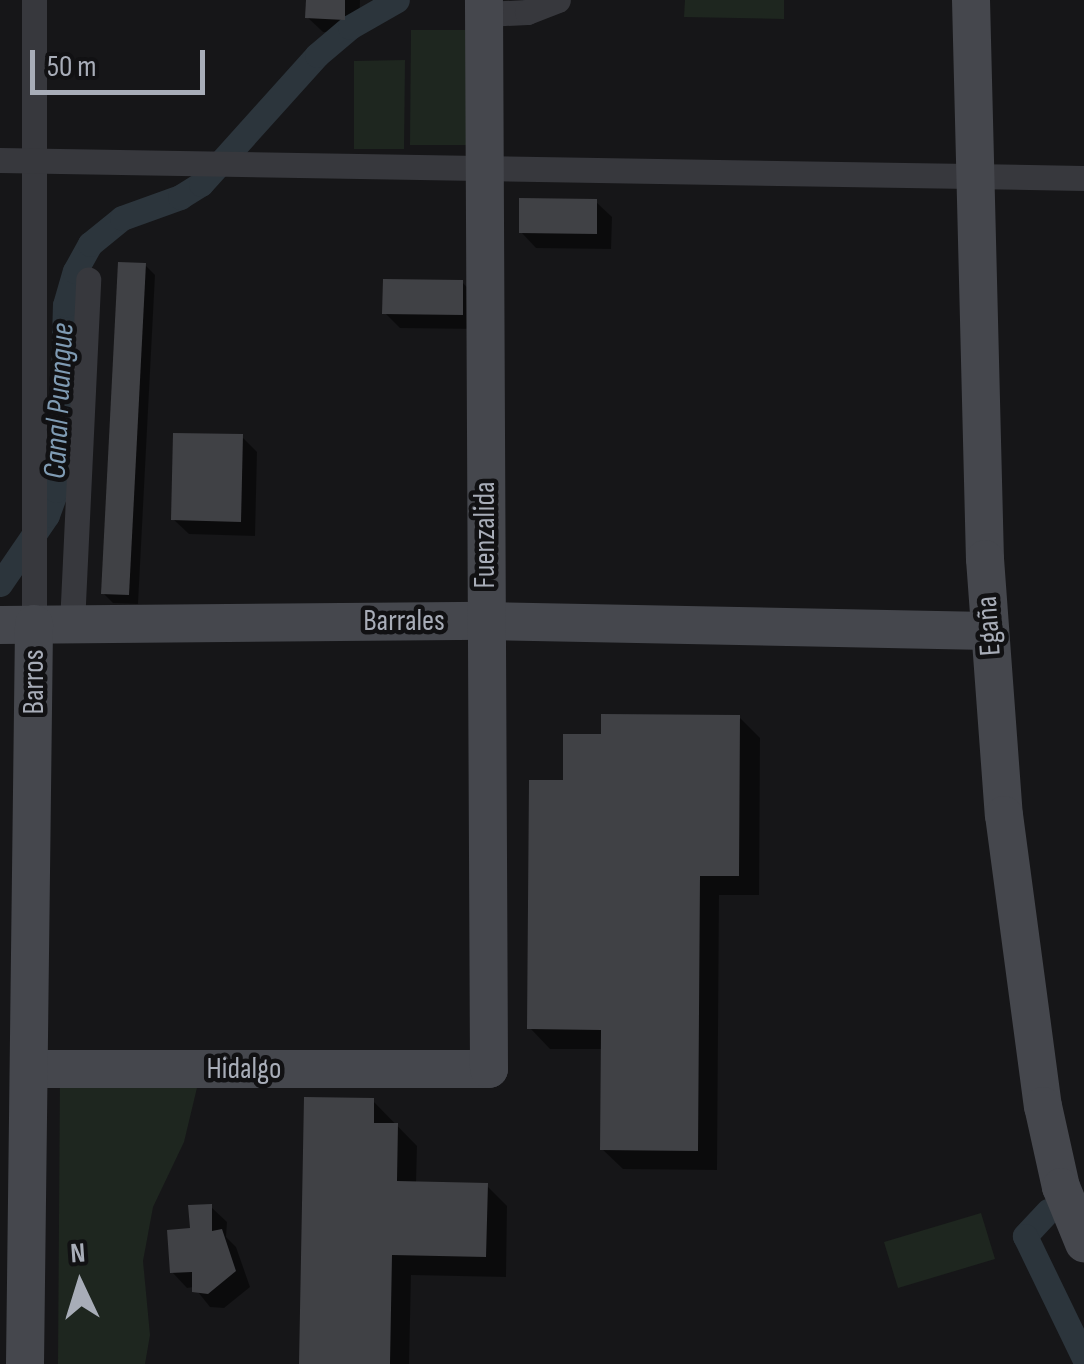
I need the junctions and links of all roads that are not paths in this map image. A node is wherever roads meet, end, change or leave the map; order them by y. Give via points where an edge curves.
1 (34, 0) edge
2 (558, 0) edge
3 (971, 0) edge
4 (484, 7) edge
5 (0, 160) edge
6 (36, 161) junction
7 (486, 169) junction
8 (972, 177) junction
9 (1084, 178) edge
10 (88, 279) dead end
11 (487, 621) junction
12 (17, 624) edge
13 (72, 624) junction
14 (988, 631) junction
15 (17, 813) edge
16 (16, 1069) edge
17 (489, 1069) joint
18 (1084, 1244) edge
19 (25, 1364) edge

1 - 6 street, Barros
2 - 4 street via 527,12
3 - 8 street, Egaña
4 - 7 street, Fuenzalida
5 - 6 street
6 - 7 street
6 - 12 street, Barros via 34,558
7 - 8 street
7 - 11 street, Fuenzalida
8 - 9 street
8 - 14 street, Egaña
10 - 13 street
11 - 13 street, Barrales
11 - 14 street, Barrales
11 - 17 street, Fuenzalida
12 - 13 street, Barrales
12 - 15 street, Barros
14 - 18 street, Egaña via 1004,815 1043,1106 1060,1187
15 - 16 street, Barros
16 - 17 street, Hidalgo
16 - 19 street, Barros

